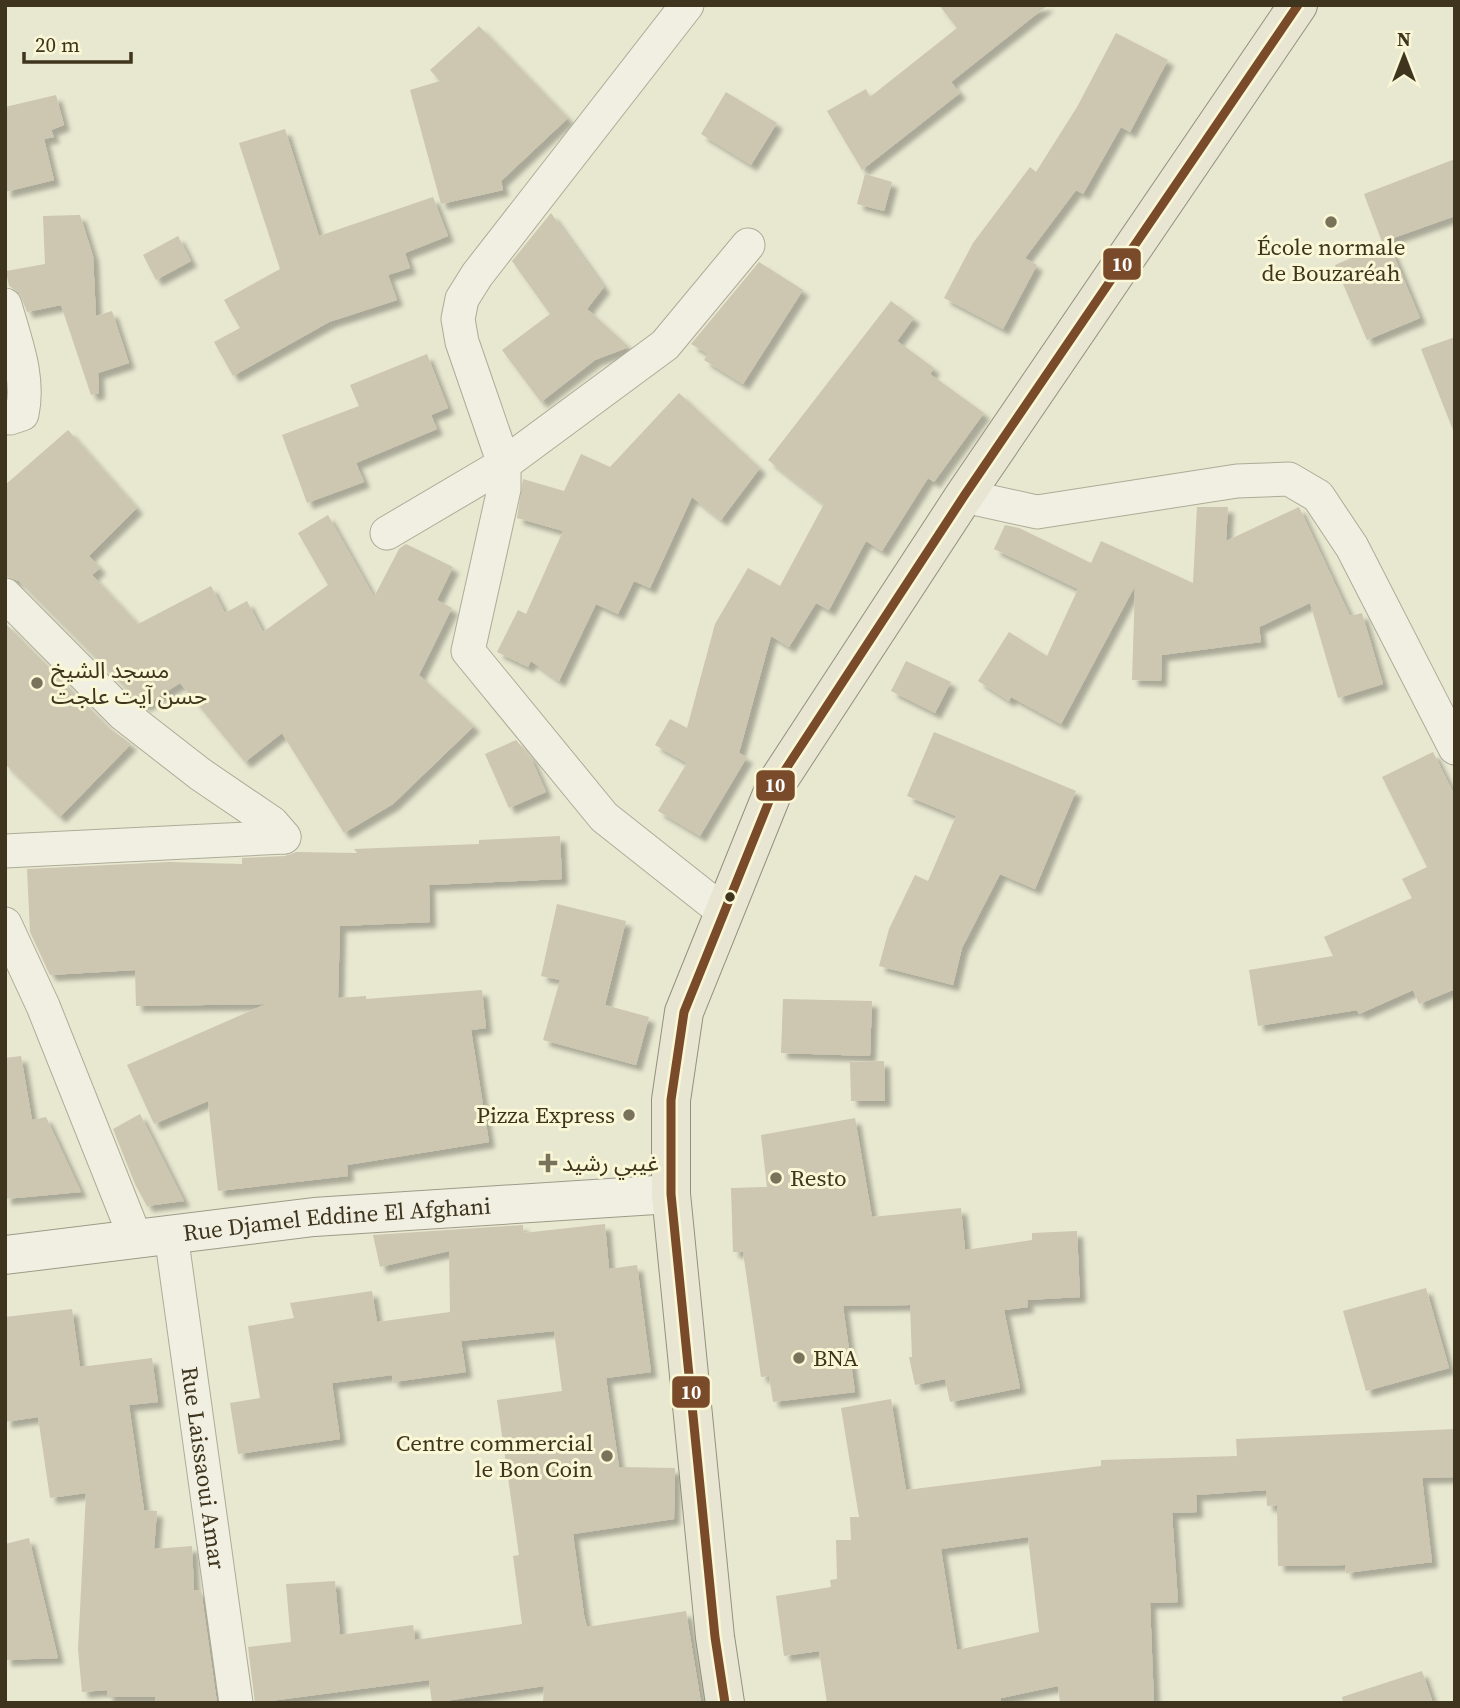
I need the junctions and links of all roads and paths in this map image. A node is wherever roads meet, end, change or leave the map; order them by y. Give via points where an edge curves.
1 (687, 5) edge
2 (1298, 5) edge
3 (748, 245) dead end
4 (5, 305) edge
5 (5, 416) edge
6 (504, 464) junction
7 (964, 496) junction
8 (387, 533) dead end
9 (5, 595) edge
10 (1455, 748) edge
11 (5, 851) edge
12 (724, 912) junction
13 (5, 924) edge
14 (671, 1194) junction
15 (153, 1235) junction
16 (5, 1255) edge
17 (236, 1703) edge
18 (725, 1703) edge

1 - 6 street via 462,299 458,319 462,342
2 - 7 main road
3 - 6 street via 665,345
4 - 5 street via 26,395 22,414
6 - 8 street
6 - 12 street via 504,489 468,651 604,817
7 - 10 street via 1037,512 1237,481 1289,479 1318,496 1352,547
7 - 12 main road via 776,784
9 - 11 street via 123,714 272,823 284,837
12 - 14 main road via 684,1012 671,1100
13 - 15 street, Rue Laissaoui Amar
14 - 15 main road, Rue Djamel Eddine El Afghani via 314,1217
14 - 18 main road
15 - 16 main road, Rue Djamel Eddine El Afghani
15 - 17 street, Rue Laissaoui Amar

